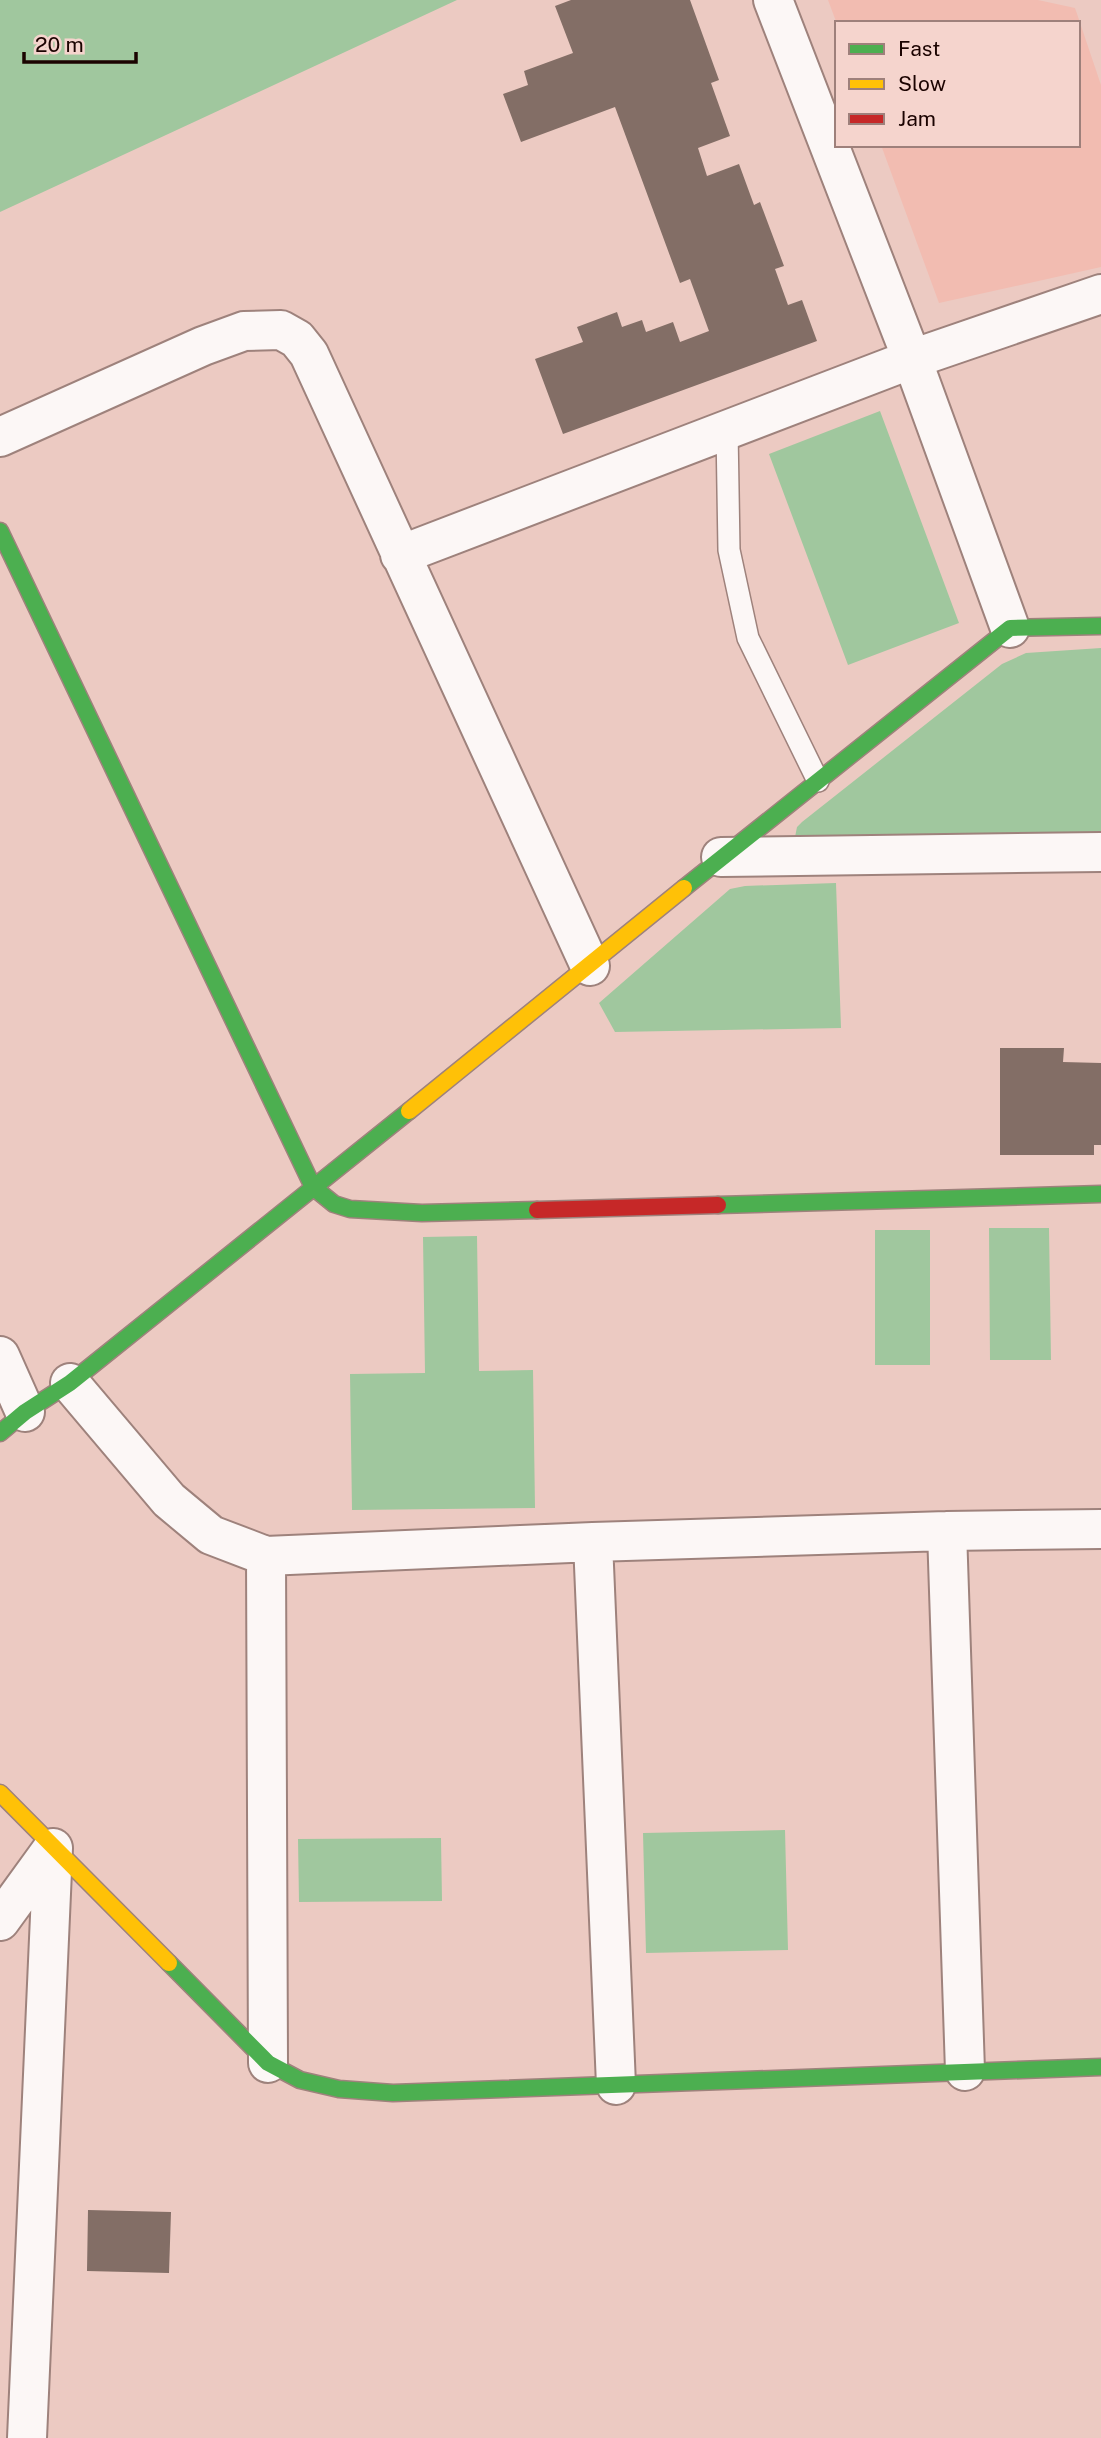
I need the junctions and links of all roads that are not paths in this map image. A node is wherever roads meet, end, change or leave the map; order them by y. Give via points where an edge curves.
1 (773, 0) edge
2 (1101, 294) edge
3 (912, 359) junction
4 (727, 430) junction
5 (0, 437) edge
6 (0, 531) edge
7 (400, 555) junction
8 (1101, 626) edge
9 (1010, 628) junction
10 (818, 781) junction
11 (1101, 852) edge
12 (721, 857) junction
13 (590, 966) junction
14 (313, 1187) junction
15 (1101, 1194) edge
16 (0, 1356) edge
17 (70, 1383) junction
18 (13, 1422) edge
19 (1101, 1529) edge
20 (947, 1531) junction
21 (593, 1542) junction
22 (266, 1556) junction
23 (0, 1793) edge
24 (53, 1848) junction
25 (0, 1921) edge
26 (268, 2063) junction
27 (1101, 2067) edge
28 (965, 2071) junction
29 (616, 2085) junction
30 (15, 2353) edge
31 (27, 2438) edge

1 - 3 street
2 - 3 street
3 - 4 street
3 - 9 street
4 - 7 street
4 - 10 lane via 729,550 748,638
5 - 7 street via 234,334 281,330 297,339 309,354
6 - 14 street
7 - 13 street
8 - 9 street
9 - 10 street
10 - 12 street
11 - 12 street
12 - 13 street
13 - 14 street
14 - 15 street via 334,1204 350,1209 422,1213
14 - 17 street
16 - 18 street
17 - 18 street
17 - 22 street via 169,1500 211,1535
19 - 20 street
20 - 21 street
20 - 28 street
21 - 22 street
21 - 29 street
22 - 26 street
23 - 24 street
24 - 25 street
24 - 26 street
24 - 30 street
26 - 29 street via 300,2080 339,2089 393,2093
27 - 28 street
28 - 29 street
30 - 31 street

